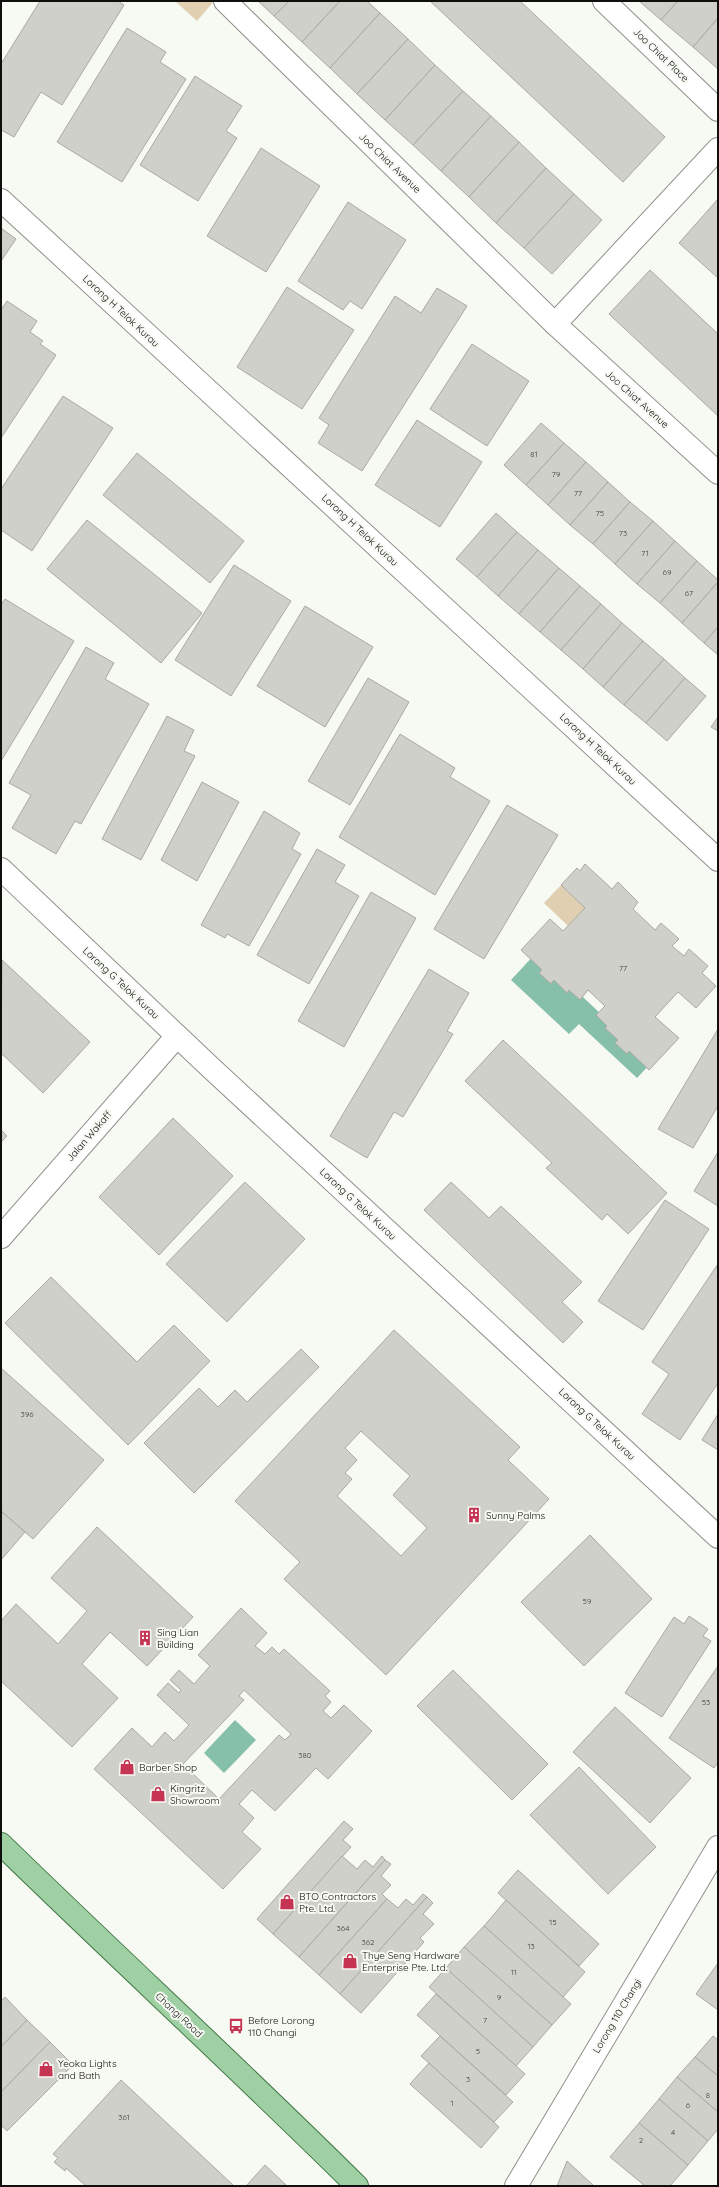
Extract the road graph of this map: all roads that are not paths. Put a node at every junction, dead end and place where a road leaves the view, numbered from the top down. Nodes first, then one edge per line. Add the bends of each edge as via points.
1 (225, 1) edge
2 (604, 1) edge
3 (718, 110) edge
4 (718, 149) edge
5 (1, 200) edge
6 (555, 324) junction
7 (718, 473) edge
8 (718, 860) edge
9 (1, 869) edge
10 (177, 1036) junction
11 (1, 1237) edge
12 (718, 1537) edge
13 (1, 1844) edge
14 (718, 1847) edge
15 (357, 2186) edge
16 (516, 2186) edge

1 - 6 street, Joo Chiat Avenue
2 - 3 street, Joo Chiat Place
4 - 6 street
5 - 8 street, Lorong H Telok Kurau
6 - 7 street, Joo Chiat Avenue
9 - 10 street, Lorong G Telok Kurau
10 - 11 street, Jalan Wakaff
10 - 12 street, Lorong G Telok Kurau
13 - 15 main road, Changi Road
14 - 16 street, Lorong 110 Changi

